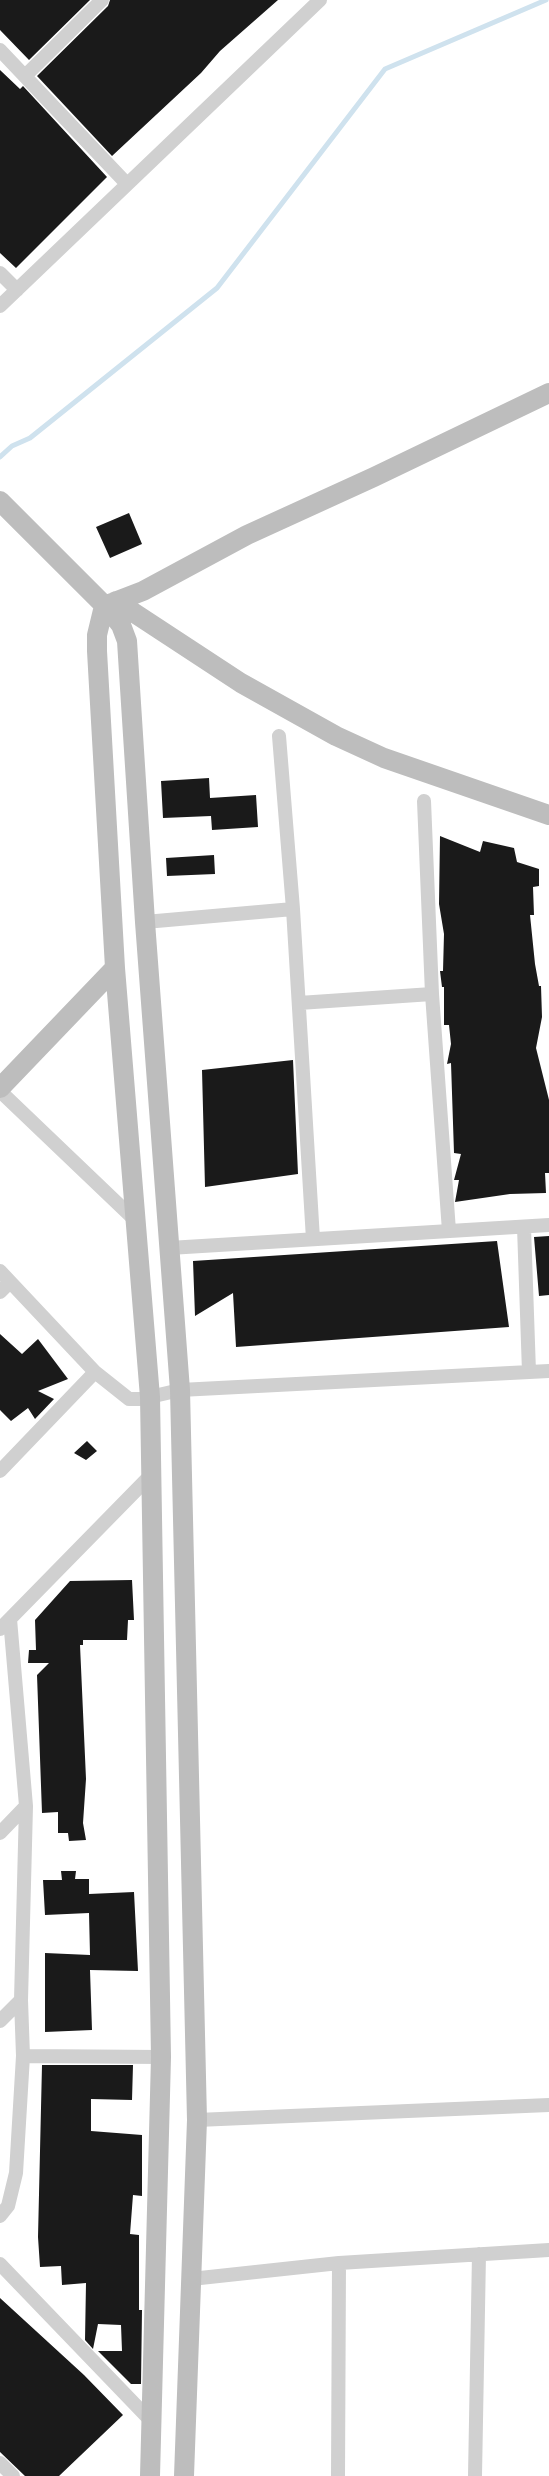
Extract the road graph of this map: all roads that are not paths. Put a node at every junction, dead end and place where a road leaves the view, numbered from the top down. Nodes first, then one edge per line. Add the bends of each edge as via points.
1 (102, 0) edge
2 (320, 0) edge
3 (0, 50) edge
4 (25, 76) junction
5 (127, 184) junction
6 (0, 273) edge
7 (17, 290) junction
8 (0, 306) edge
9 (549, 393) edge
10 (0, 501) edge
11 (110, 604) junction
12 (279, 736) dead end
13 (424, 801) dead end
14 (549, 815) edge
15 (293, 910) junction
16 (145, 922) junction
17 (116, 968) junction
18 (432, 994) junction
19 (299, 1003) junction
20 (0, 1090) edge
21 (136, 1221) junction
22 (549, 1226) edge
23 (524, 1227) junction
24 (449, 1231) junction
25 (313, 1239) junction
26 (169, 1248) junction
27 (3, 1282) edge
28 (549, 1371) edge
29 (96, 1372) junction
30 (529, 1372) junction
31 (180, 1390) junction
32 (150, 1397) junction
33 (0, 1471) edge
34 (151, 1475) junction
35 (5, 1624) edge
36 (26, 1806) junction
37 (0, 1833) edge
38 (21, 2000) junction
39 (0, 2021) edge
40 (23, 2056) junction
41 (161, 2057) junction
42 (549, 2105) edge
43 (197, 2120) junction
44 (0, 2216) edge
45 (549, 2250) edge
46 (479, 2254) junction
47 (339, 2263) junction
48 (0, 2264) edge
49 (190, 2279) junction
50 (151, 2421) junction
51 (0, 2463) edge
52 (13, 2476) edge
53 (150, 2476) edge
54 (184, 2476) edge
55 (338, 2476) edge
56 (475, 2476) edge

1 - 4 street
2 - 5 street
3 - 4 street
4 - 5 street
5 - 7 street
6 - 7 street
7 - 8 street
9 - 11 street via 247,535 143,591
10 - 11 street
11 - 14 street via 336,736 384,758
11 - 16 street via 127,641
11 - 17 street via 97,636 97,651
12 - 15 street
13 - 18 street
15 - 16 street
15 - 19 street
16 - 26 street
17 - 20 street
17 - 21 street
18 - 19 street
18 - 24 street
19 - 25 street
20 - 21 street
21 - 32 street
22 - 23 street
23 - 24 street
23 - 30 street
24 - 25 street
25 - 26 street
26 - 31 street
27 - 29 street
28 - 30 street
29 - 32 street via 124,1397
29 - 33 street
30 - 31 street
31 - 32 street
31 - 43 street
32 - 34 street
34 - 35 street
34 - 41 street
35 - 36 street
36 - 37 street
36 - 38 street
38 - 39 street
38 - 40 street
40 - 41 street
40 - 44 street via 16,2173 8,2206
41 - 50 street
42 - 43 street
43 - 49 street
45 - 46 street
46 - 47 street
46 - 56 street
47 - 49 street
47 - 55 street
48 - 50 street
49 - 54 street
50 - 53 street
51 - 52 street

